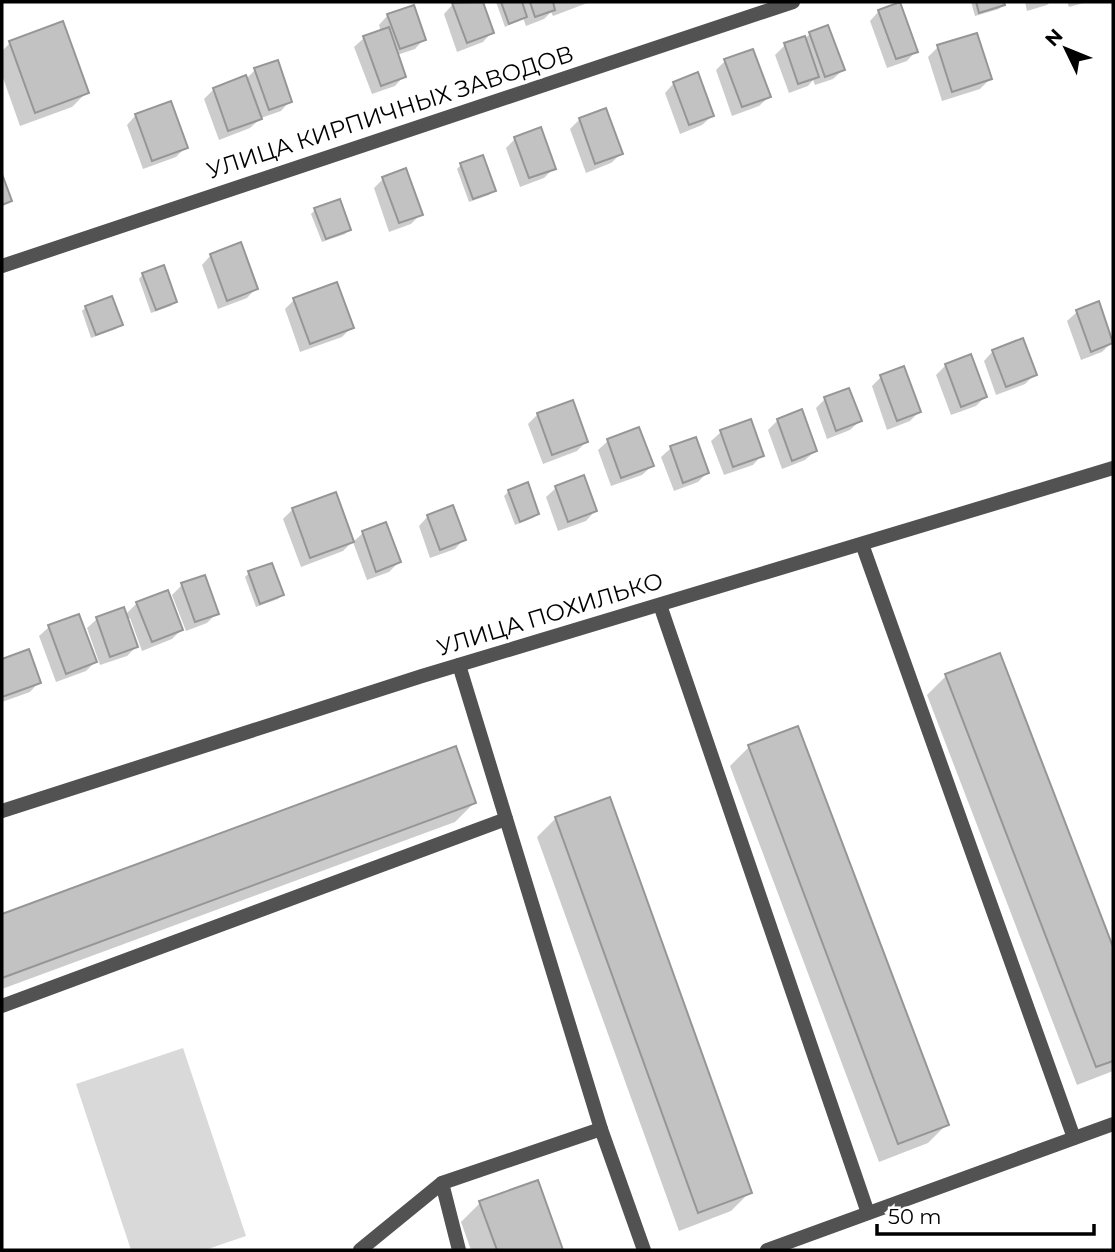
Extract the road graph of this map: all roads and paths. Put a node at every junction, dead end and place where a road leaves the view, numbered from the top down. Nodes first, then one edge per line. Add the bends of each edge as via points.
1 (793, 2) edge
2 (2, 266) edge
3 (1113, 468) edge
4 (862, 544) junction
5 (660, 605) junction
6 (459, 665) junction
7 (2, 811) edge
8 (506, 819) junction
9 (2, 1006) edge
10 (1113, 1124) edge
11 (601, 1129) junction
12 (1074, 1138) junction
13 (442, 1183) junction
14 (868, 1213) junction
15 (360, 1250) edge
16 (459, 1250) edge
17 (644, 1250) edge
18 (767, 1250) edge

1 - 2 street, УЛИЦА КИРПИЧНЫХ ЗАВОДОВ
3 - 4 street, УЛИЦА ПОХИЛЬКО
4 - 5 street, УЛИЦА ПОХИЛЬКО
4 - 12 street
5 - 6 street, УЛИЦА ПОХИЛЬКО
5 - 14 street
6 - 7 street, УЛИЦА ПОХИЛЬКО
6 - 8 street
8 - 9 street
8 - 11 street
10 - 12 street
11 - 13 street
11 - 17 street
12 - 14 street
13 - 15 street
13 - 16 street
14 - 18 street

